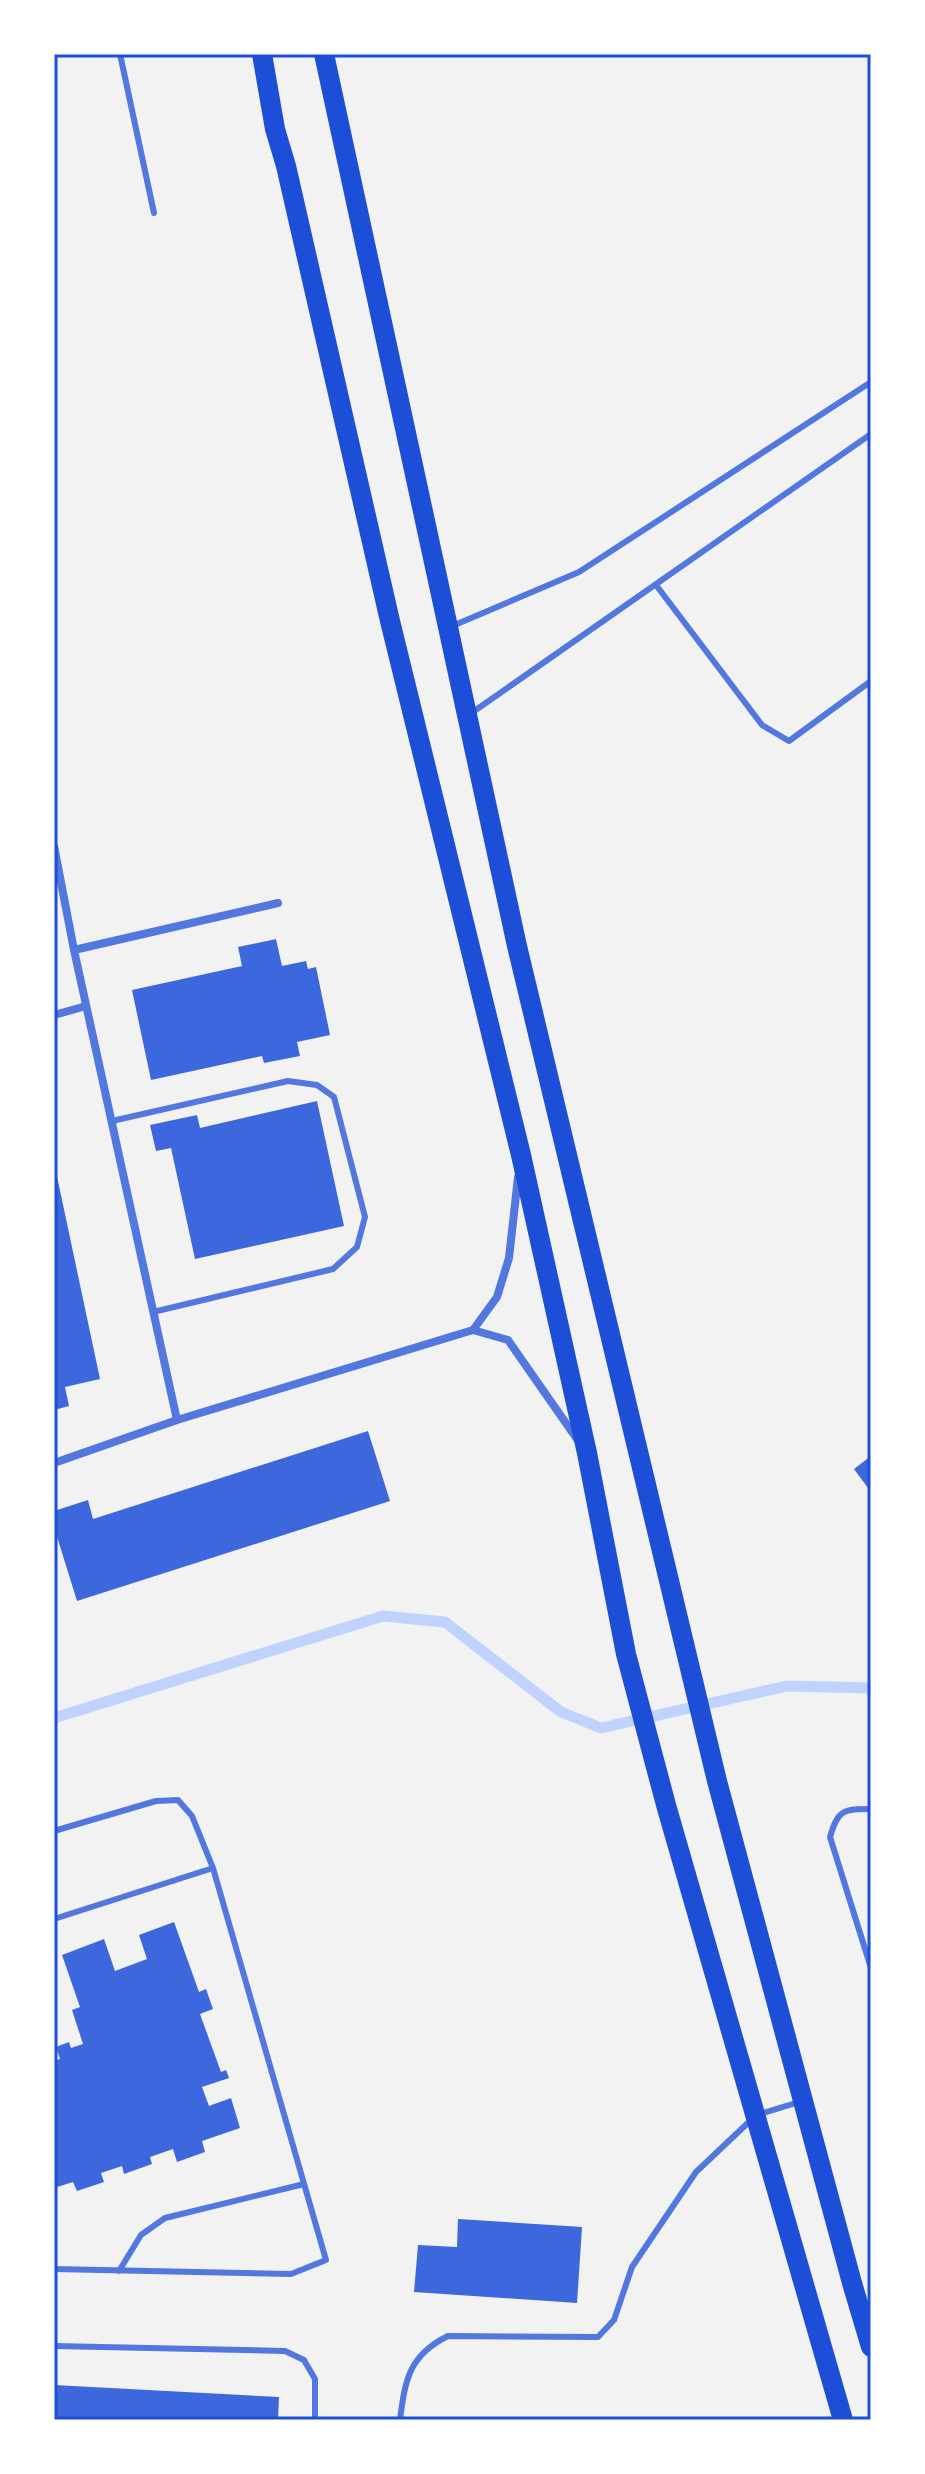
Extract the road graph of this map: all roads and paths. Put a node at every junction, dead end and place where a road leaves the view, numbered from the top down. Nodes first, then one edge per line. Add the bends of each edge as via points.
1 (120, 54) edge
2 (262, 54) edge
3 (324, 54) edge
4 (154, 213) dead end
5 (871, 382) edge
6 (871, 434) edge
7 (656, 585) junction
8 (446, 628) junction
9 (871, 681) edge
10 (467, 716) junction
11 (54, 846) edge
12 (56, 872) edge
13 (278, 903) dead end
14 (74, 950) junction
15 (86, 1006) junction
16 (54, 1015) edge
17 (112, 1121) junction
18 (521, 1155) junction
19 (153, 1312) junction
20 (473, 1330) junction
21 (177, 1420) junction
22 (587, 1453) junction
23 (54, 1463) edge
24 (871, 1809) edge
25 (54, 1831) edge
26 (213, 1868) junction
27 (54, 1919) edge
28 (871, 1968) edge
29 (802, 2100) junction
30 (755, 2116) junction
31 (304, 2184) junction
32 (54, 2269) edge
33 (119, 2271) junction
34 (852, 2283) junction
35 (871, 2313) edge
36 (54, 2346) edge
37 (871, 2347) edge
38 (842, 2419) edge
39 (315, 2420) edge
40 (400, 2420) edge

1 - 4 lane
2 - 18 main road via 386,606
3 - 8 main road
5 - 8 lane via 579,572
6 - 7 lane
7 - 9 lane via 762,725 789,741
7 - 10 lane
8 - 10 main road
10 - 29 main road via 717,1781
11 - 12 street
12 - 14 street
13 - 14 street
14 - 15 street
15 - 16 street
15 - 17 street
17 - 19 street
17 - 19 lane via 288,1081 317,1085 334,1097 365,1217 357,1247 333,1269
18 - 20 street via 509,1258 497,1297
18 - 22 main road
19 - 21 street
20 - 21 street
20 - 22 street via 508,1340
21 - 23 street
22 - 30 main road via 626,1654
24 - 28 lane via 847,1809 835,1818 830,1837
25 - 26 lane via 156,1801 178,1800 192,1816
26 - 27 lane
26 - 31 lane
29 - 30 lane
29 - 34 main road
30 - 38 main road
30 - 40 lane via 696,2172 632,2267 614,2320 598,2337 448,2336 429,2345 412,2364
31 - 33 lane via 165,2218 141,2235
31 - 33 lane via 326,2260 291,2274
32 - 33 lane
34 - 35 main road
34 - 37 main road
36 - 39 lane via 285,2351 304,2360 315,2379

